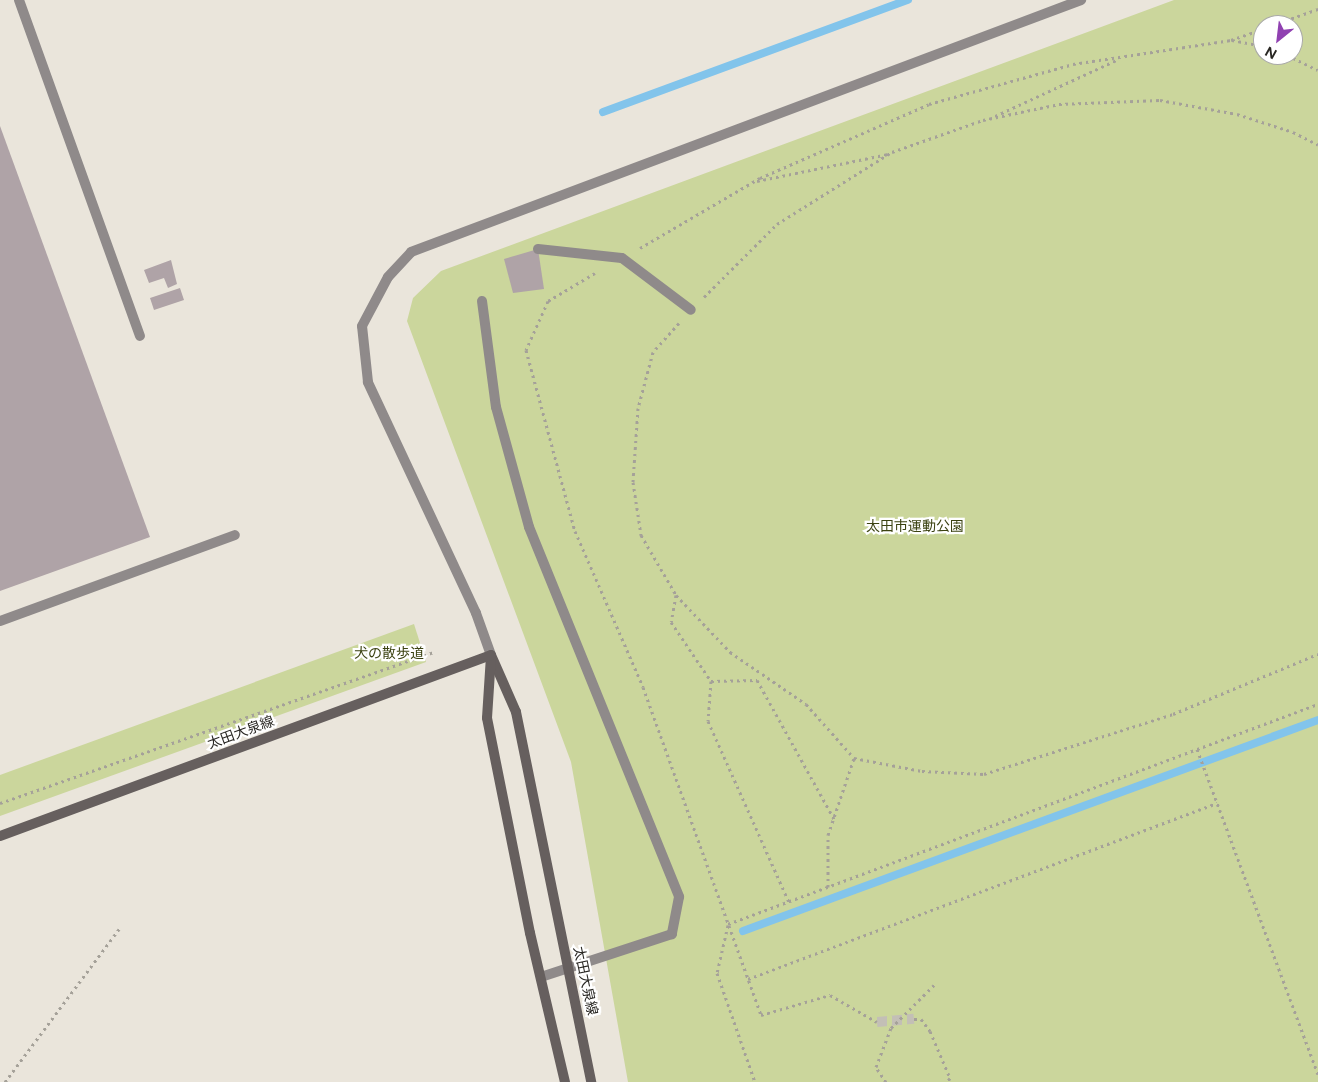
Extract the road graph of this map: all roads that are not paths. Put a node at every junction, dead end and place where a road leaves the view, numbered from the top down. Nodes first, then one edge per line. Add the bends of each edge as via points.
1 (19, 0) edge
2 (1081, 0) edge
3 (538, 249) dead end
4 (482, 301) dead end
5 (691, 310) road end
6 (140, 336) dead end
7 (235, 535) dead end
8 (0, 621) edge
9 (491, 655) junction
10 (0, 836) edge
11 (569, 968) junction
12 (541, 977) junction
13 (565, 1082) edge
14 (592, 1082) edge

1 - 6 street
2 - 9 street via 411,252 388,276 362,326 368,382 476,612
3 - 5 street via 622,258
4 - 11 street via 496,408 529,527 679,896 672,934
7 - 8 street
9 - 10 main road, 太田大泉線
9 - 11 main road, 太田大泉線 via 516,712
9 - 12 main road via 487,718
11 - 12 street
11 - 14 main road, 太田大泉線
12 - 13 main road

